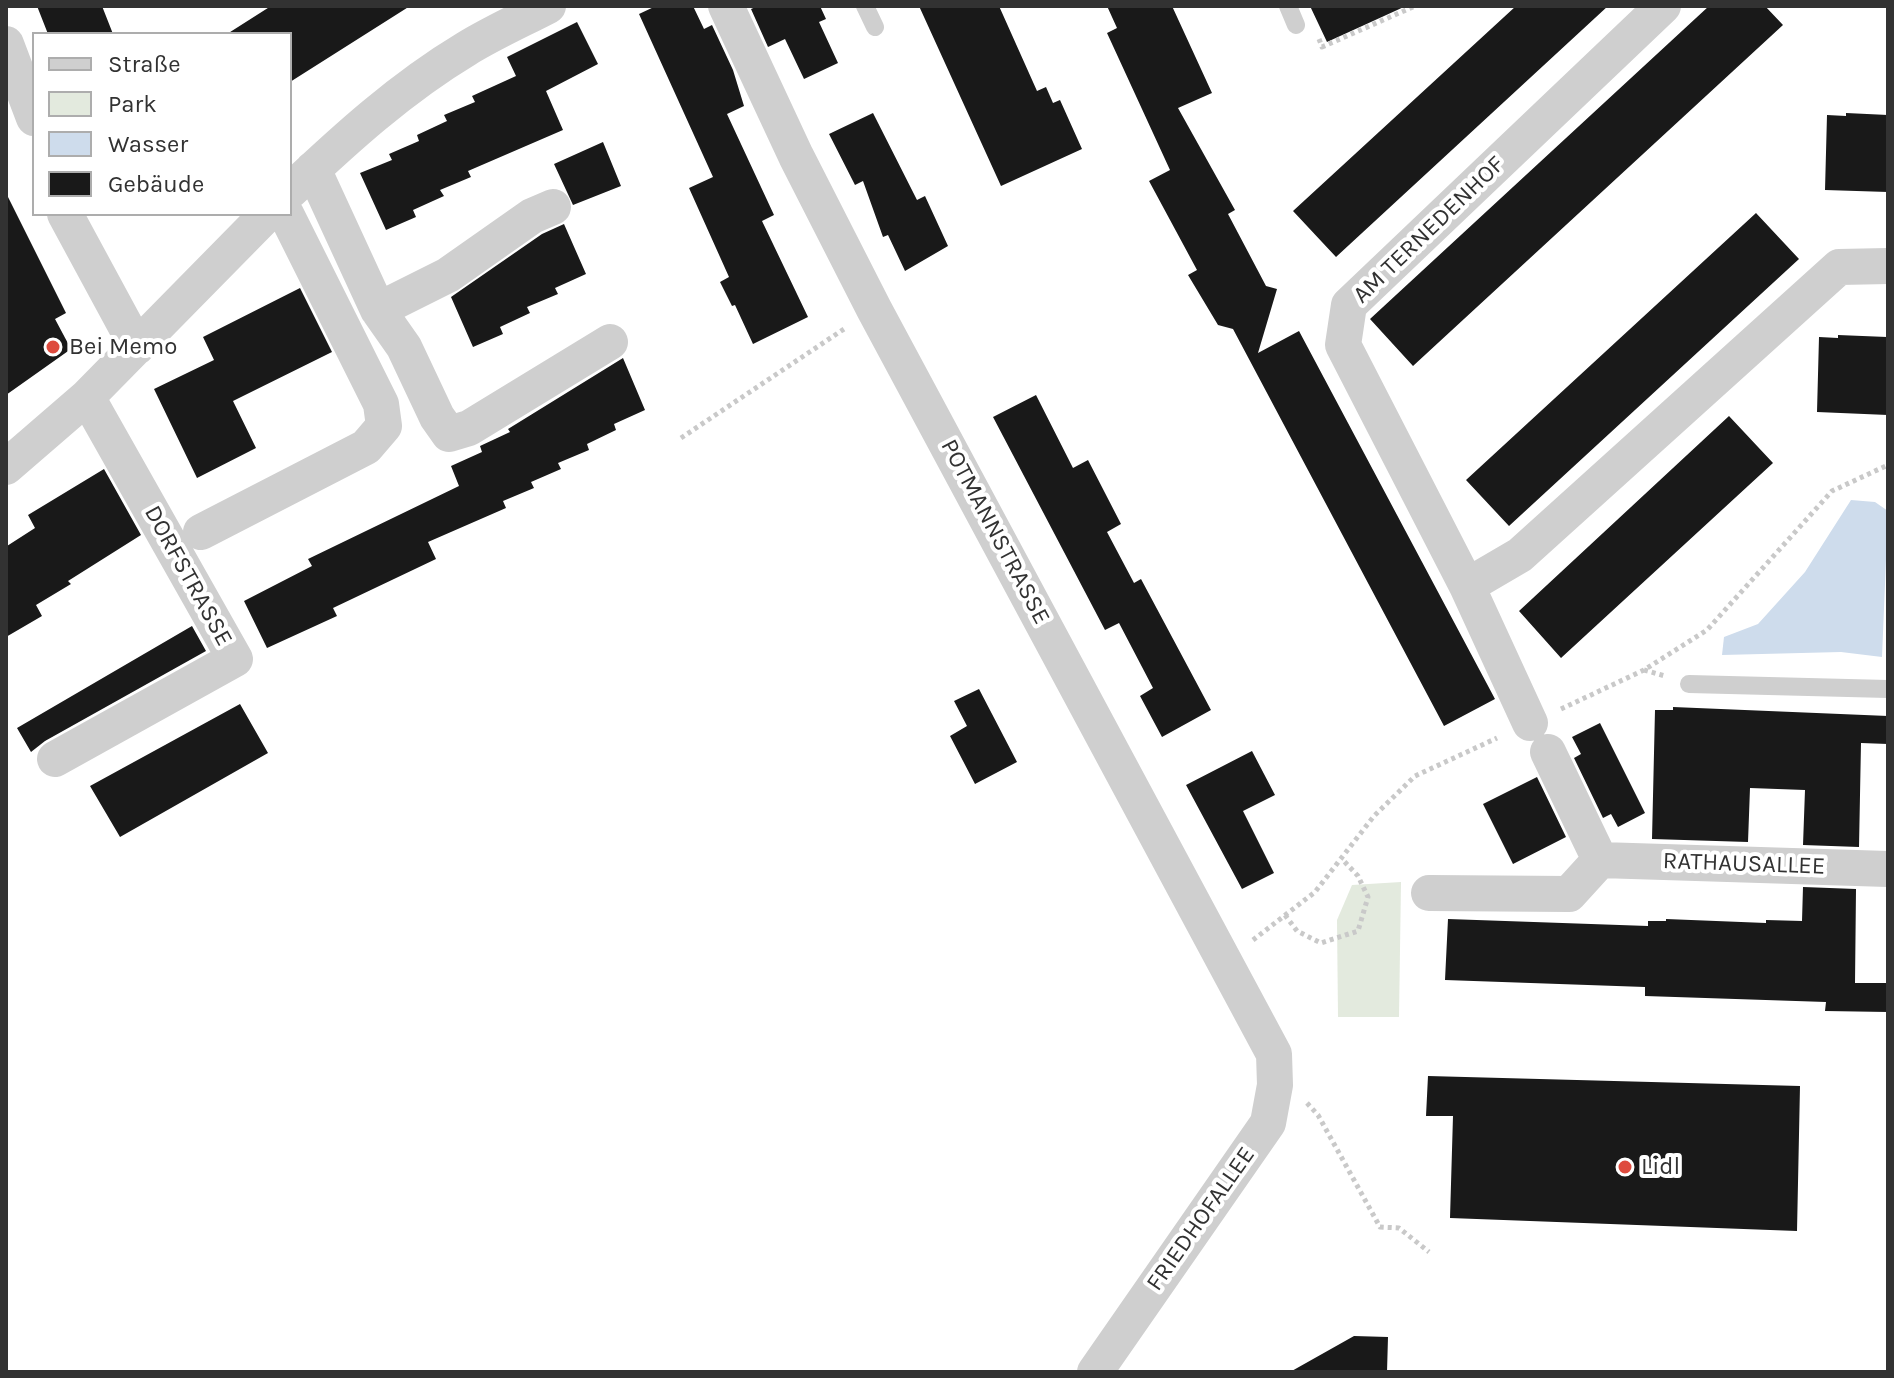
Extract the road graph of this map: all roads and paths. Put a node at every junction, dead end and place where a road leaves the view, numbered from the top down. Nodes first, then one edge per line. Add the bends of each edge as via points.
1 (548, 6) edge
2 (726, 6) edge
3 (865, 6) edge
4 (1288, 6) edge
5 (1415, 6) edge
6 (1663, 6) edge
7 (1296, 25) joint
8 (875, 27) dead end
9 (6, 44) edge
10 (32, 113) edge
11 (301, 180) edge
12 (553, 207) dead end
13 (66, 216) edge
14 (265, 216) edge
15 (287, 216) edge
16 (1888, 266) edge
17 (874, 309) junction
18 (378, 310) junction
19 (610, 342) dead end
20 (137, 347) junction
21 (87, 397) junction
22 (681, 438) dead end
23 (6, 467) edge
24 (201, 532) dead end
25 (1467, 586) junction
26 (1689, 684) dead end
27 (1888, 689) edge
28 (55, 759) dead end
29 (1342, 859) dead end
30 (1600, 860) junction
31 (1888, 869) edge
32 (1429, 893) dead end
33 (1285, 915) dead end
34 (1274, 1070) junction
35 (1429, 1252) dead end
36 (1095, 1372) edge

1 - 11 street via 418,81
2 - 17 street, POTMANNSTRASSE
3 - 8 lane
4 - 7 lane
5 - 7 path via 1322,47 1310,19
6 - 25 street, AM TERNEDENHOF via 1349,305 1343,345
9 - 10 street
11 - 18 street
12 - 18 street via 448,275
13 - 20 street
14 - 20 street
15 - 24 street, DORFSTRASSE via 381,404 384,426 366,447
16 - 25 street via 1839,267 1520,555
17 - 22 path
17 - 34 street, POTMANNSTRASSE
18 - 19 street via 404,347 449,434 469,428
20 - 21 street
21 - 23 street
21 - 28 street, DORFSTRASSE via 235,659
25 - 30 street, AM TERNEDENHOF
26 - 27 lane
29 - 33 path via 1368,897 1358,931 1321,943 1297,931
30 - 31 street, RATHAUSALLEE
30 - 32 street via 1569,894
34 - 35 path via 1318,1115 1380,1227 1399,1228
34 - 36 street, FRIEDHOFALLEE via 1268,1123

